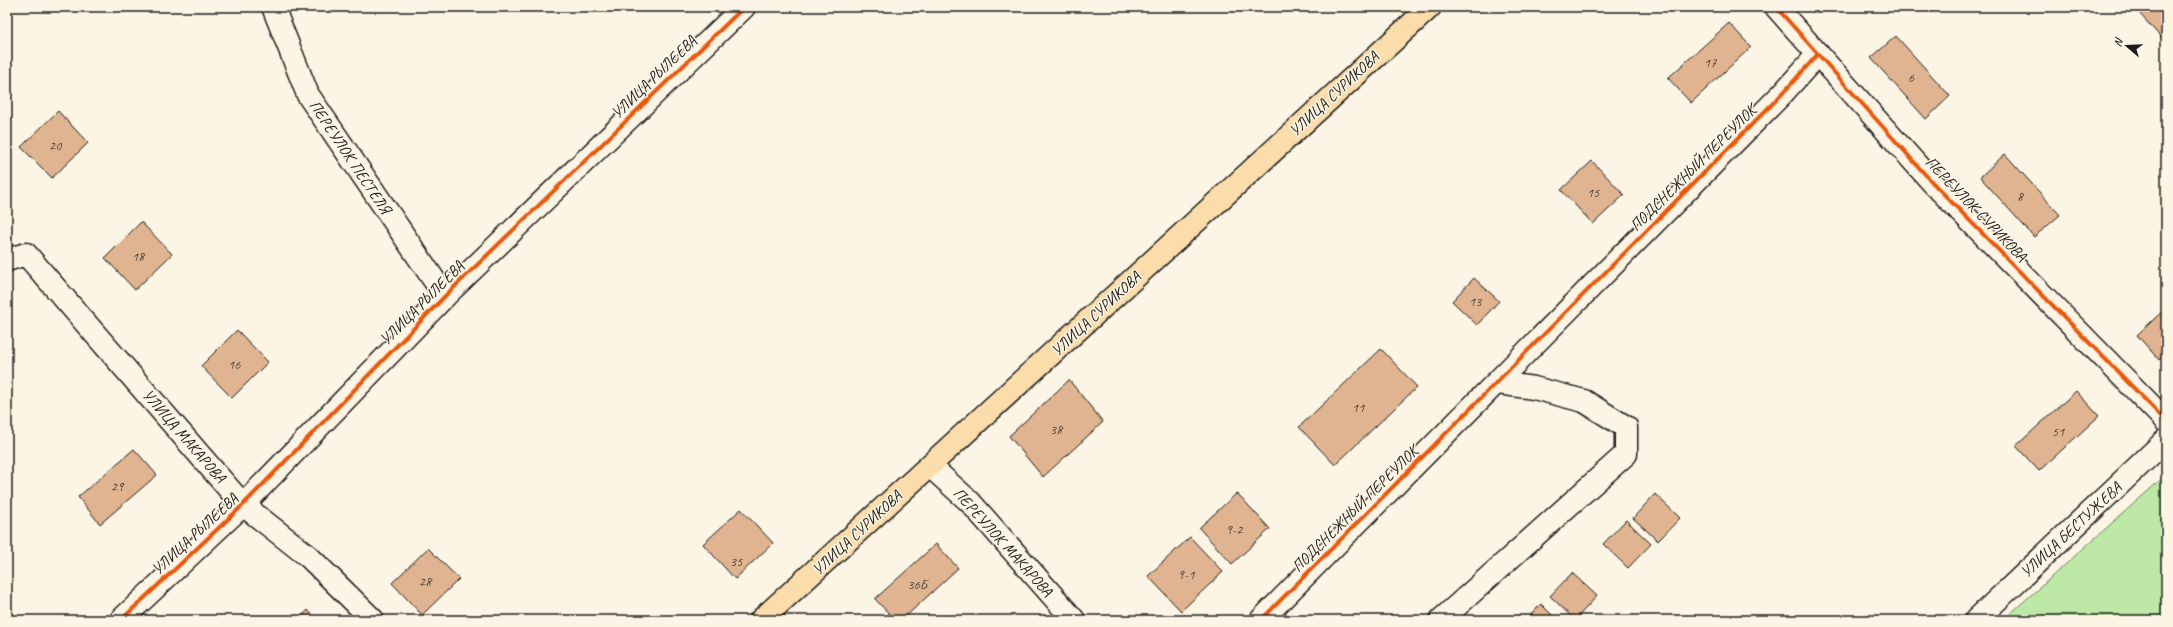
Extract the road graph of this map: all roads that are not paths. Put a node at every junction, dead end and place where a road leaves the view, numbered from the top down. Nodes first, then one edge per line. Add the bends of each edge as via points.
1 (273, 7) edge
2 (744, 7) edge
3 (1430, 7) edge
4 (1776, 7) edge
5 (1818, 54) junction
6 (17, 257) edge
7 (445, 296) junction
8 (1498, 383) junction
9 (2166, 421) edge
10 (2166, 440) edge
11 (930, 466) junction
12 (243, 505) junction
13 (121, 620) edge
14 (373, 620) edge
15 (762, 620) edge
16 (1074, 620) edge
17 (1261, 620) edge
18 (1441, 620) edge
19 (1976, 620) edge

1 - 7 street, ПЕРЕУЛОК ПЕСТЕЛЯ via 308,95
2 - 7 street, УЛИЦА РЫЛЕЕВА
3 - 11 main road, УЛИЦА СУРИКОВА
4 - 5 street, ПЕРЕУЛОК СУРИКОВА
5 - 8 street, ПОДСНЕЖНЫЙ ПЕРЕУЛОК via 1783,93
5 - 9 street, ПЕРЕУЛОК СУРИКОВА via 1932,182
6 - 12 street, УЛИЦА МАКАРОВА
7 - 12 street, УЛИЦА РЫЛЕЕВА
8 - 17 street, ПОДСНЕЖНЫЙ ПЕРЕУЛОК
8 - 18 street via 1534,388 1584,400 1626,427 1626,454
10 - 19 street, УЛИЦА БЕСТУЖЕВА
11 - 15 main road, УЛИЦА СУРИКОВА
11 - 16 street, ПЕРЕУЛОК МАКАРОВА via 970,502
12 - 13 street, УЛИЦА РЫЛЕЕВА
12 - 14 street, УЛИЦА МАКАРОВА via 308,556

